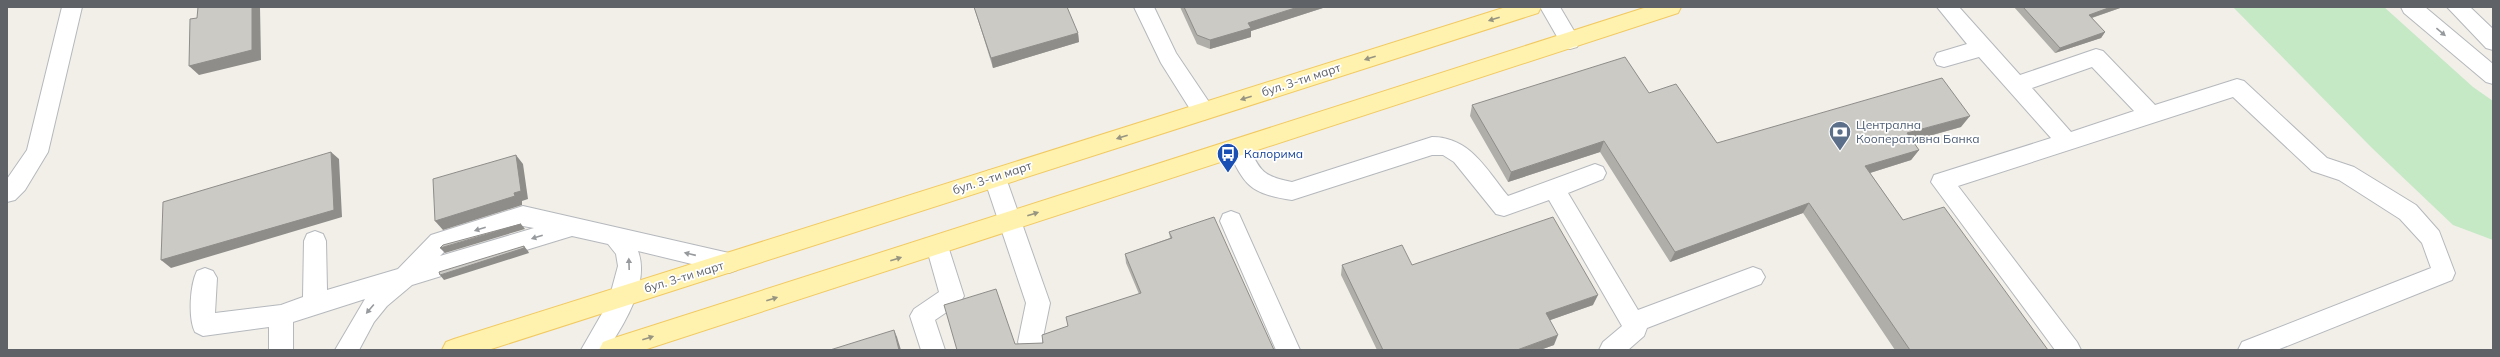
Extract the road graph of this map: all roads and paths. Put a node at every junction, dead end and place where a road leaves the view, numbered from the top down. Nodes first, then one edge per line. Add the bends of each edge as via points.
1 (72, 7) edge
2 (1144, 7) edge
3 (1531, 7) edge
4 (1550, 7) edge
5 (1671, 7) edge
6 (1947, 7) edge
7 (2411, 7) edge
8 (2457, 7) edge
9 (1570, 41) junction
10 (2493, 42) edge
11 (1983, 48) junction
12 (1944, 59) dead end
13 (2493, 76) edge
14 (2016, 85) junction
15 (1203, 111) junction
16 (2151, 115) junction
17 (2067, 142) junction
18 (1238, 148) junction
19 (1595, 173) dead end
20 (995, 178) junction
21 (1554, 189) junction
22 (7, 193) edge
23 (1231, 221) dead end
24 (1010, 222) junction
25 (616, 237) junction
26 (315, 241) dead end
27 (937, 246) junction
28 (728, 263) junction
29 (405, 277) junction
30 (1753, 277) dead end
31 (205, 278) dead end
32 (622, 296) junction
33 (315, 304) junction
34 (281, 314) junction
35 (1632, 323) junction
36 (281, 350) edge
37 (347, 350) edge
38 (454, 350) edge
39 (593, 350) edge
40 (611, 350) edge
41 (933, 350) edge
42 (1033, 350) edge
43 (1288, 350) edge
44 (1611, 350) edge
45 (2069, 350) edge
46 (2250, 350) edge

1 - 22 street via 37,152 17,183
2 - 15 street via 1168,57
3 -> 15 main road, бул. 3-ти март
4 - 9 street
5 - 9 main road
6 - 11 street
7 -> 13 street
8 - 10 street
9 - 18 main road
11 - 12 street
11 - 14 street
14 - 16 street via 2096,57
14 - 17 street
15 -> 20 main road, бул. 3-ти март
16 - 17 street
16 - 46 street via 2237,88 2320,165 2346,173 2408,212 2431,238 2444,273
17 - 45 street via 1942,182
18 - 21 street via 1252,178 1271,188 1292,191 1432,146 1447,146 1462,156 1504,207
24 -> 18 main road
19 - 21 street
20 - 24 street
20 - 28 main road, бул. 3-ти март
21 - 35 street
23 - 43 street
24 - 27 main road
24 - 42 street via 1038,303 1030,342
28 -> 25 street
25 -> 29 street via 572,226
32 -> 25 street via 627,282 629,260 628,254
26 - 33 street
40 -> 27 main road
27 - 41 street via 952,296 922,316
28 - 32 main road, бул. 3-ти март
29 - 33 street
29 -> 37 street via 379,299 366,315
30 - 35 street
31 - 34 street via 203,325
32 - 38 main road, бул. 3-ти март
32 - 39 street via 612,319
33 - 34 street
34 - 36 street
35 - 44 street via 1636,329

